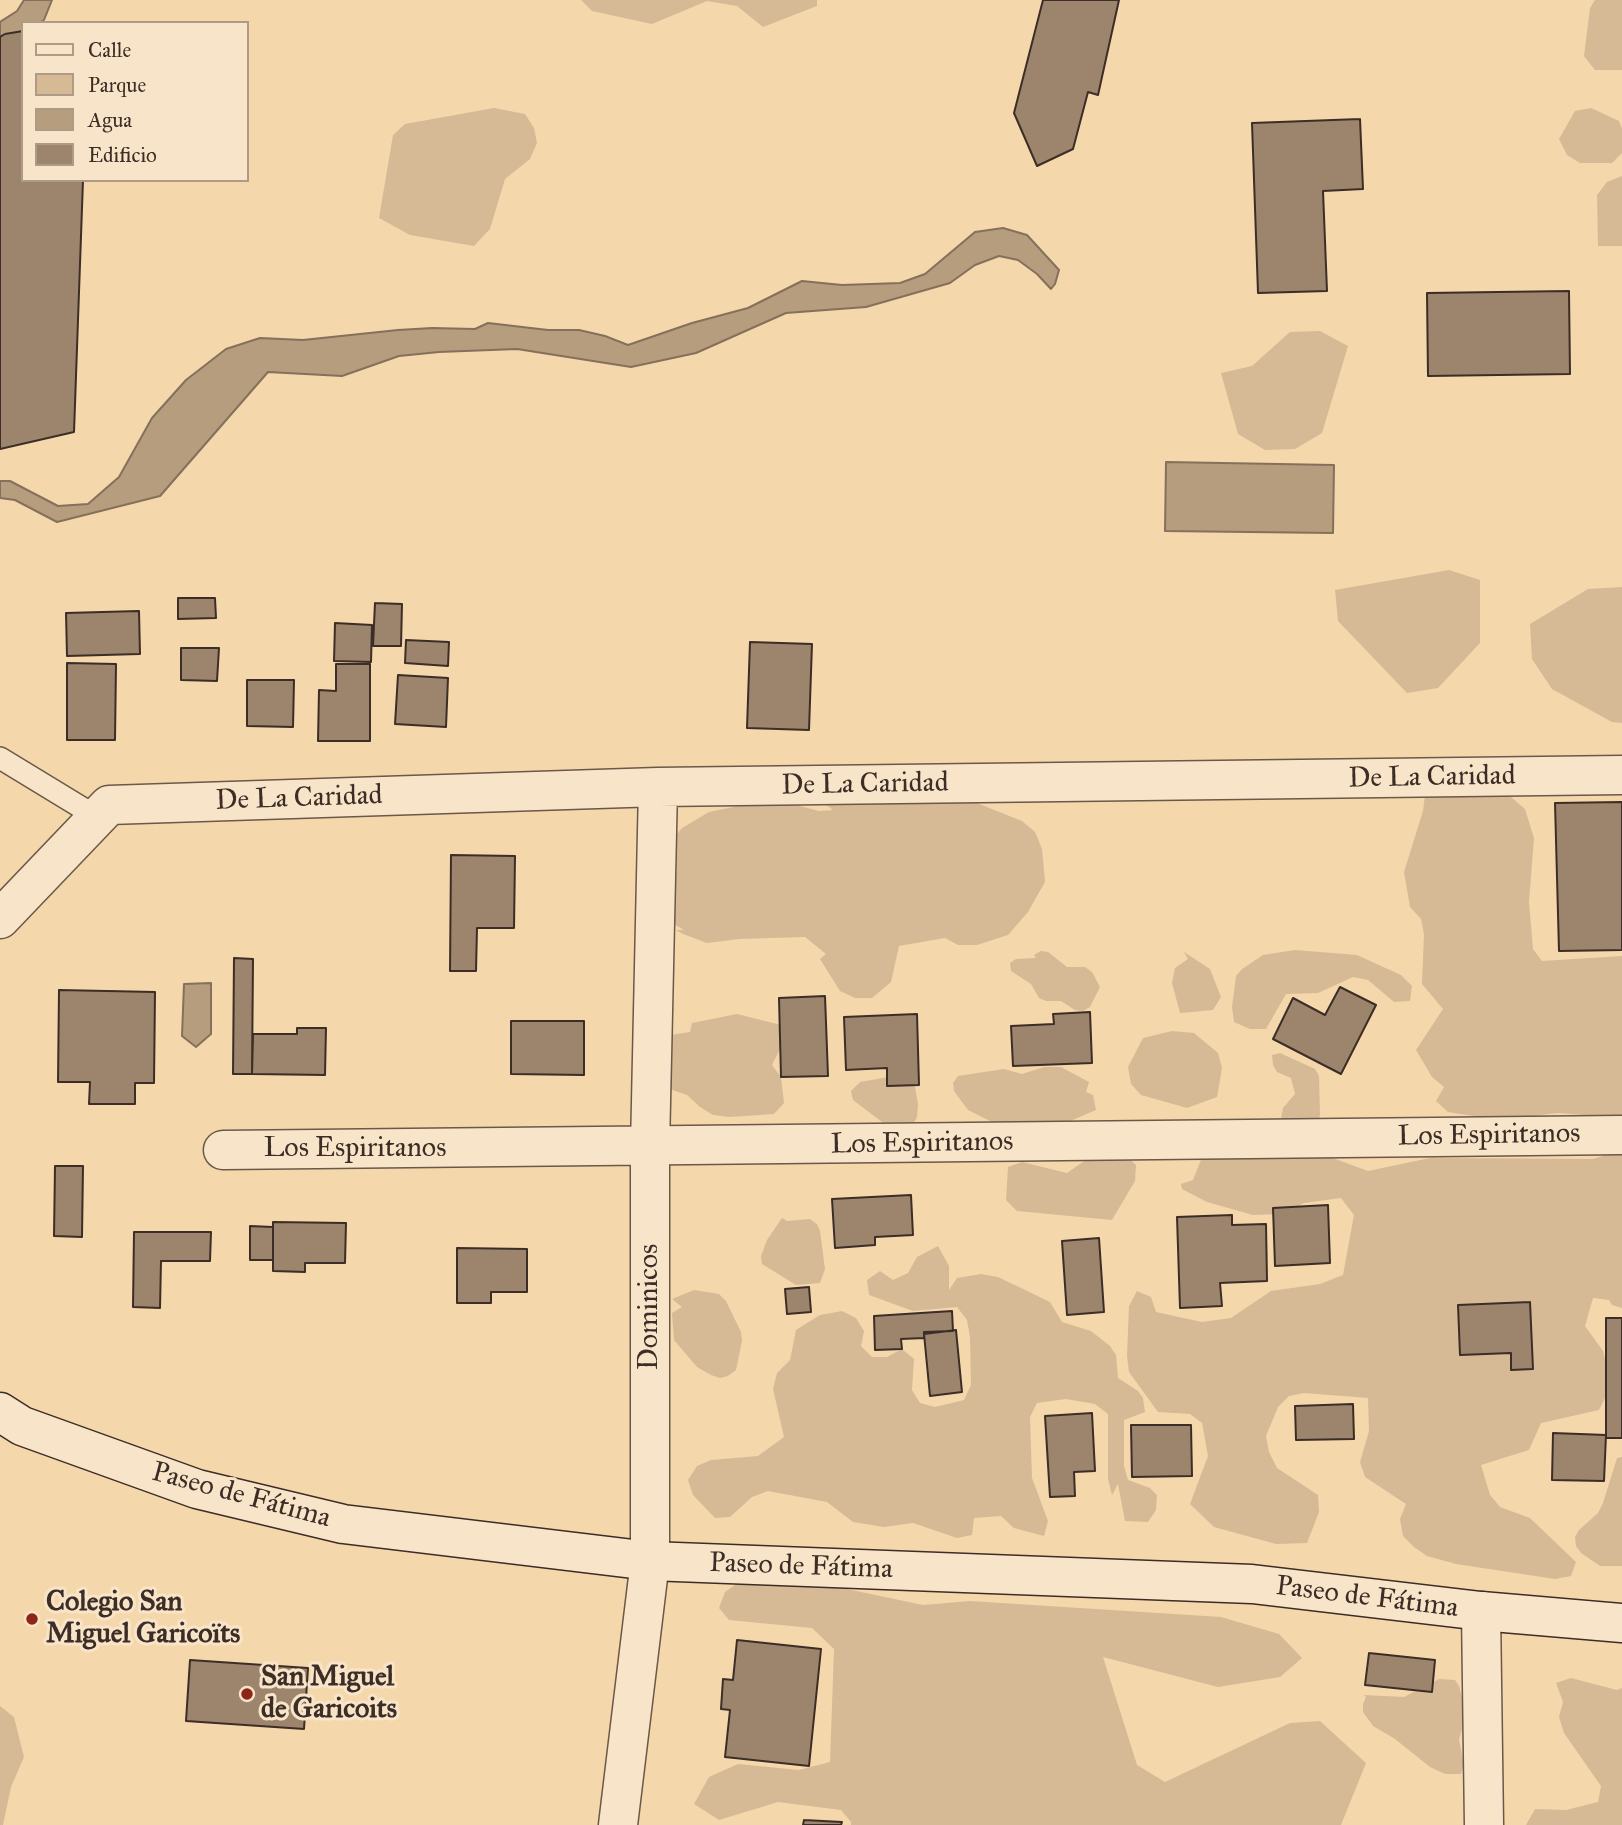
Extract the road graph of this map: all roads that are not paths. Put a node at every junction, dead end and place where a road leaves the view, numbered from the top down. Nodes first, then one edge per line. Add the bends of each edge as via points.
1 (0, 758) edge
2 (1622, 775) edge
3 (658, 787) junction
4 (103, 811) junction
5 (0, 919) edge
6 (1622, 1135) edge
7 (650, 1147) junction
8 (223, 1150) dead end
9 (0, 1412) edge
10 (650, 1561) junction
11 (1481, 1611) junction
12 (1622, 1623) edge
13 (618, 1825) edge
14 (1484, 1825) edge

1 - 4 lane
2 - 3 street, De La Caridad
3 - 4 street, De La Caridad
3 - 7 street, Dominicos
4 - 5 street
6 - 7 street, Los Espiritanos
7 - 8 street, Los Espiritanos
7 - 10 street, Dominicos
9 - 10 street, Paseo de Fátima via 22,1426 197,1489 343,1524
10 - 11 street, Paseo de Fátima via 1252,1584
10 - 13 street, Dominicos
11 - 12 street, Paseo de Fátima
11 - 14 street

